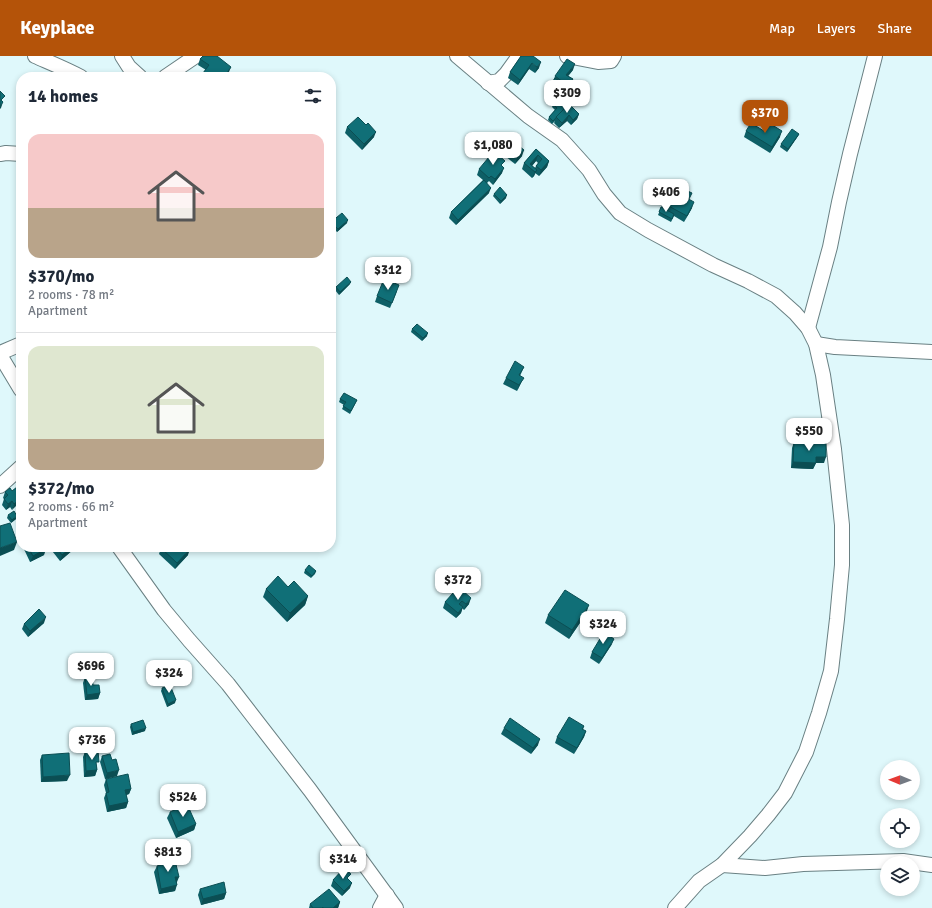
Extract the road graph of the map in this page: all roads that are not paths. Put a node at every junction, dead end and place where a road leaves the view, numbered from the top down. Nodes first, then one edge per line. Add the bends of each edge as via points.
1 (35, 56) edge
2 (122, 56) edge
3 (196, 56) edge
4 (457, 56) edge
5 (519, 56) edge
6 (567, 56) edge
7 (614, 56) edge
8 (875, 56) edge
9 (72, 72) edge
10 (133, 72) edge
11 (172, 72) edge
12 (488, 83) junction
13 (0, 154) edge
14 (16, 154) edge
15 (808, 328) junction
16 (816, 344) junction
17 (16, 346) edge
18 (932, 352) edge
19 (0, 354) edge
20 (16, 381) edge
21 (16, 472) edge
22 (0, 486) edge
23 (123, 552) edge
24 (722, 865) junction
25 (932, 865) edge
26 (387, 896) junction
27 (380, 908) edge
28 (396, 908) edge
29 (675, 908) edge

1 - 9 street
2 - 10 street
3 - 11 street
4 - 12 street
5 - 12 street via 499,81
6 - 7 street via 598,62 611,61
8 - 15 street
12 - 15 street via 562,140 589,170 620,213 713,266 776,296
13 - 14 street
15 - 16 street
16 - 18 street
16 - 24 street via 834,448 842,525 842,565 831,671 806,752 785,792 750,836
17 - 19 street
19 - 20 street
21 - 22 street
23 - 26 street via 164,610 228,684 310,790
24 - 25 street via 765,868 903,861
24 - 29 street via 699,881
26 - 27 street
26 - 28 street

